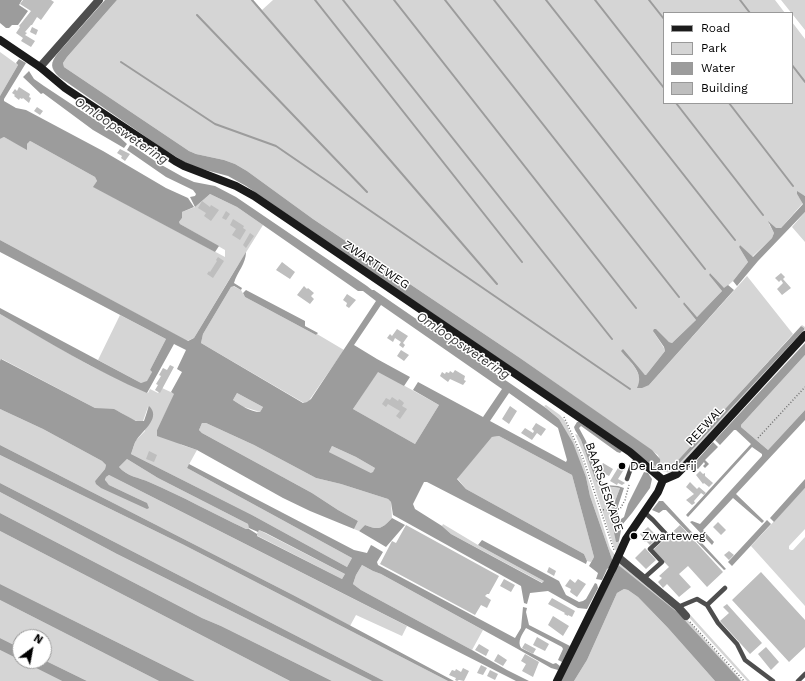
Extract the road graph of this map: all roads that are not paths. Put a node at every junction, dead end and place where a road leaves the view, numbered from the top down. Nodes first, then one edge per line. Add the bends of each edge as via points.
1 (99, 0) edge
2 (0, 40) edge
3 (40, 67) junction
4 (805, 335) edge
5 (637, 458) junction
6 (627, 479) road end
7 (663, 480) junction
8 (644, 512) junction
9 (617, 559) junction
10 (644, 578) junction
11 (725, 588) dead end
12 (707, 605) junction
13 (678, 607) junction
14 (686, 616) road end
15 (805, 674) edge
16 (557, 681) edge
17 (773, 681) edge
18 (798, 681) edge

1 - 3 street
2 - 3 street, ZWARTEWEG
3 - 5 street, ZWARTEWEG via 65,88 175,161 236,186 546,400
4 - 7 street, REEWAL via 685,466 677,474
5 - 6 lane
5 - 7 street, ZWARTEWEG
7 - 8 street
8 - 9 street
8 - 10 lane via 666,534 650,549 662,562
9 - 10 street
9 - 16 street
10 - 13 street
11 - 12 lane
12 - 13 lane via 697,599
12 - 17 lane via 718,623 737,644 745,660
13 - 14 street
15 - 18 lane

